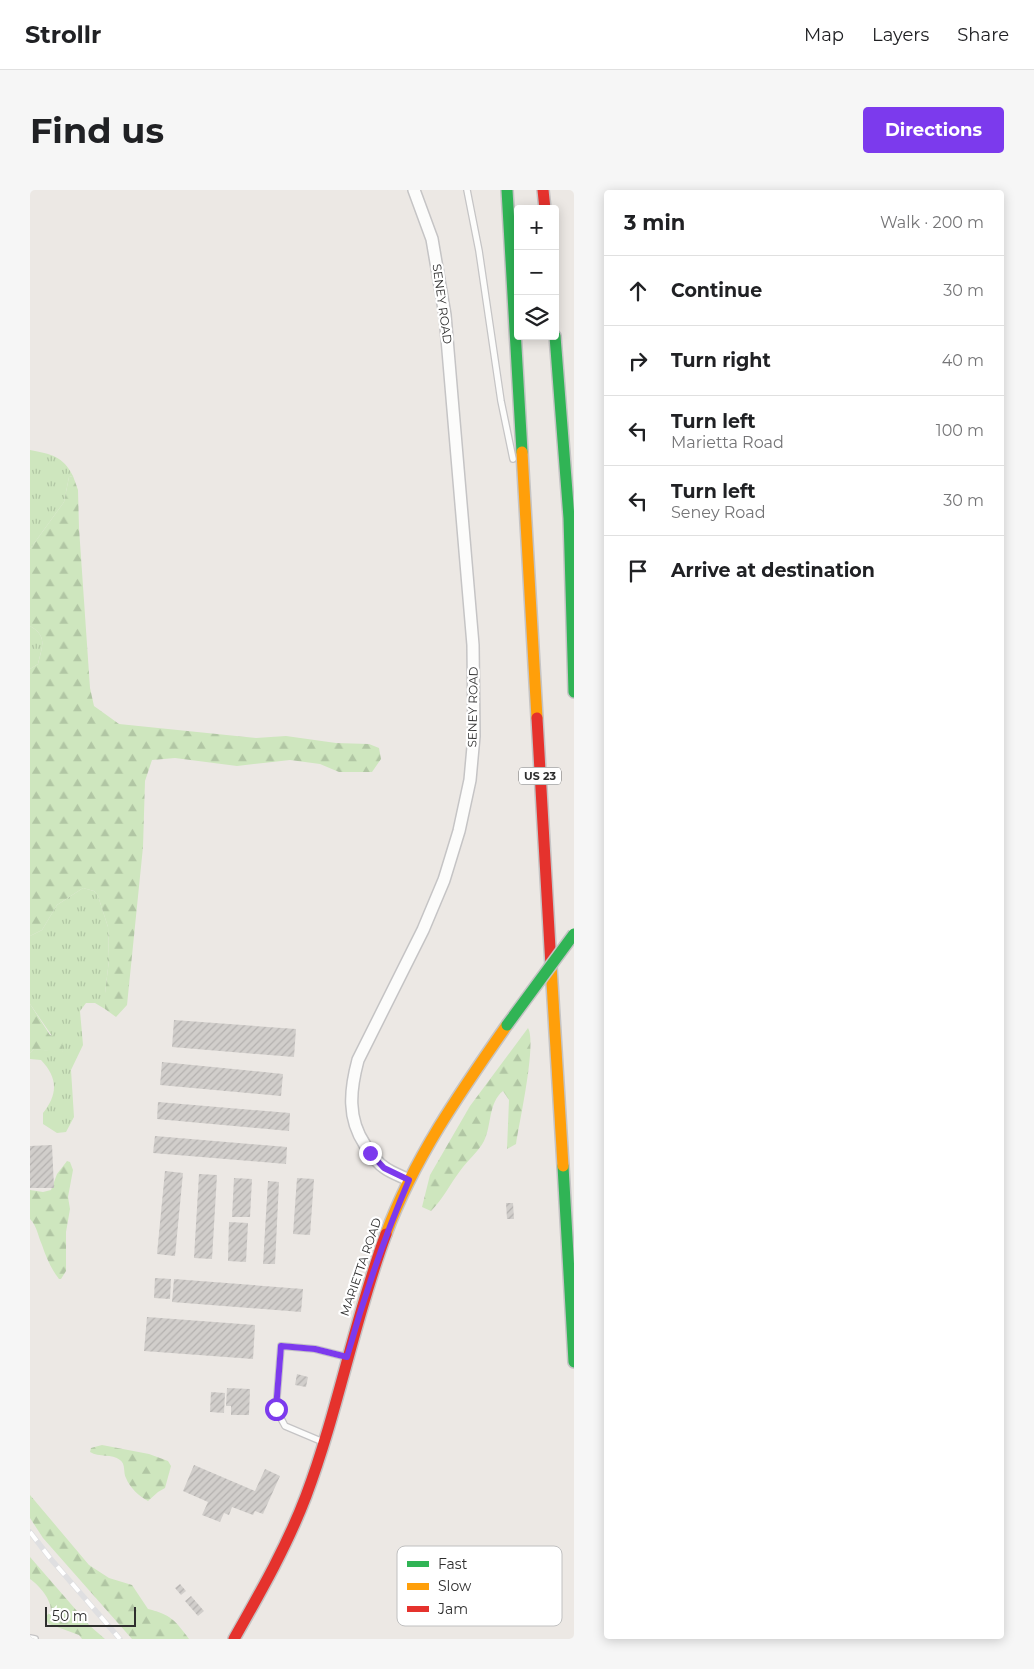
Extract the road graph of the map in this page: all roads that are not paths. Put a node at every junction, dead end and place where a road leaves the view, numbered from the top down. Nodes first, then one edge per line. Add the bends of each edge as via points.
1 (414, 190) edge
2 (467, 190) edge
3 (507, 190) edge
4 (544, 190) edge
5 (545, 205) edge
6 (555, 340) edge
7 (515, 465) dead end
8 (517, 474) dead end
9 (524, 510) junction
10 (574, 692) edge
11 (574, 934) edge
12 (409, 1180) junction
13 (347, 1357) junction
14 (574, 1362) edge
15 (323, 1442) junction
16 (30, 1638) edge
17 (35, 1639) edge
18 (234, 1639) edge

1 - 12 street, SENEY ROAD via 432,239 445,315 473,645 474,736 470,780 444,880 423,930 358,1060 352,1081 350,1100 358,1135 384,1168
2 - 7 lane via 501,401
3 - 9 main road, US 23
4 - 5 main road
6 - 10 main road via 569,518
8 - 9 lane
9 - 14 main road, US 23
11 - 12 main road, MARIETTA ROAD, bridge via 466,1083
12 - 13 main road, MARIETTA ROAD via 379,1254
13 - 15 main road, MARIETTA ROAD
13 - 15 lane via 315,1349 281,1346 276,1409 285,1426
15 - 18 main road, MARIETTA ROAD via 301,1508 262,1591
16 - 17 lane

